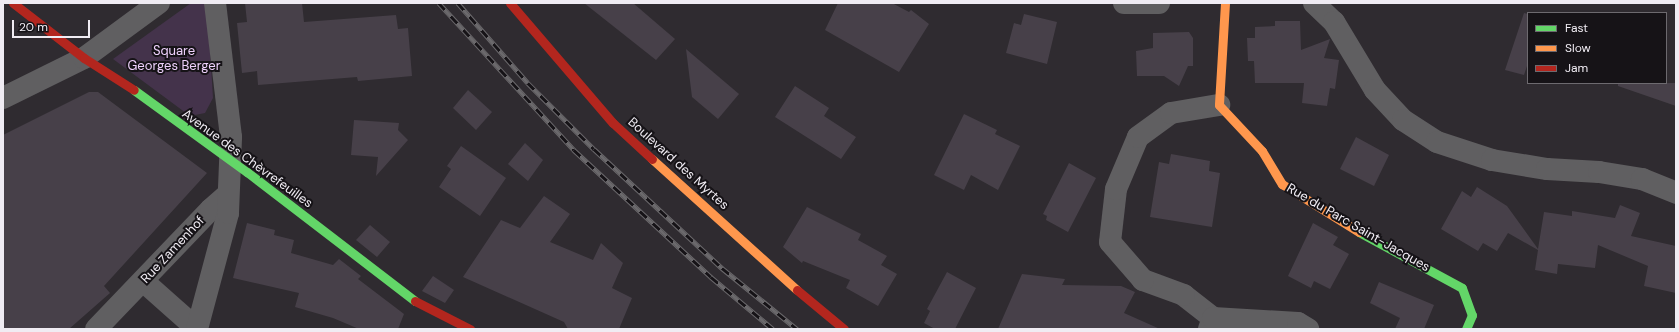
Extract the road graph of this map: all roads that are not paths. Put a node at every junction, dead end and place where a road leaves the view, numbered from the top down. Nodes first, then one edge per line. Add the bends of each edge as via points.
1 (13, 3) edge
2 (158, 3) edge
3 (216, 3) edge
4 (510, 3) edge
5 (1124, 3) edge
6 (1159, 3) edge
7 (1225, 3) edge
8 (1314, 3) edge
9 (84, 58) junction
10 (3, 98) edge
11 (1219, 105) junction
12 (230, 162) junction
13 (1676, 194) edge
14 (226, 196) junction
15 (143, 281) junction
16 (1211, 324) edge
17 (96, 329) edge
18 (197, 329) edge
19 (470, 329) edge
20 (844, 329) edge
21 (1308, 329) edge
22 (1466, 329) edge

1 - 9 street, Avenue des Chèvrefeuilles
2 - 9 street
3 - 12 street via 231,136
4 - 20 street, Boulevard des Myrtes via 614,123 805,298
5 - 6 street
7 - 11 street
8 - 13 street via 1334,22 1375,90 1403,120 1437,142 1492,160 1642,179
9 - 10 street
9 - 12 street, Avenue des Chèvrefeuilles via 104,69
11 - 16 street via 1171,113 1138,137 1116,189 1110,242 1143,280 1184,295
11 - 22 street, Rue du Parc Saint-Jacques via 1262,151 1282,184 1349,226 1462,288 1472,315
12 - 14 street
12 - 19 street, Avenue des Chèvrefeuilles via 412,300
14 - 15 street, Rue Zamenhof
14 - 18 street via 228,214
15 - 17 street, Rue Zamenhof
15 - 18 street
16 - 21 street via 1298,323

